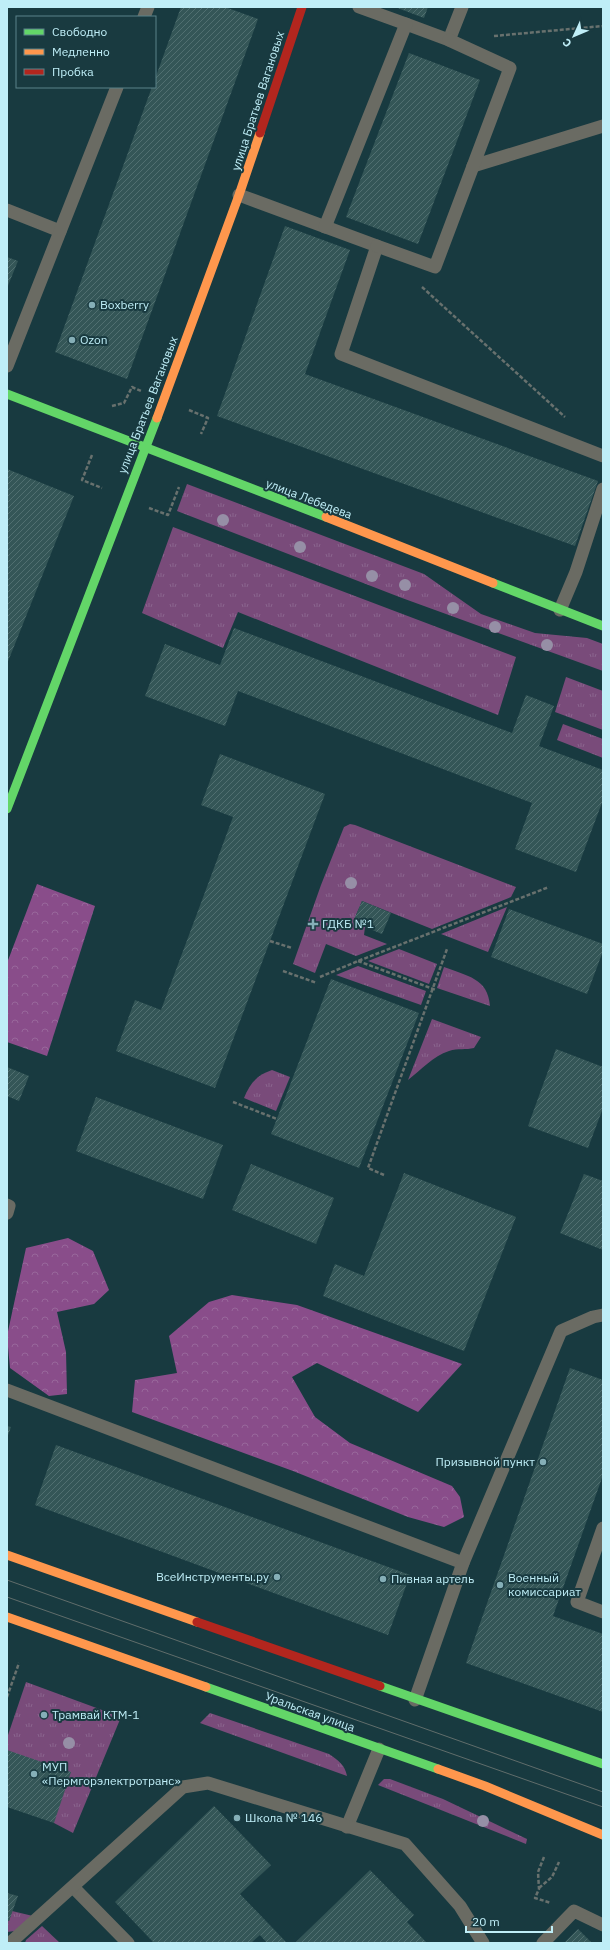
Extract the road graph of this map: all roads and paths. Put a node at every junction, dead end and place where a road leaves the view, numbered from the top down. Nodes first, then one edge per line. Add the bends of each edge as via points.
1 (302, 7) edge
2 (359, 7) edge
3 (462, 7) edge
4 (406, 24) junction
5 (603, 26) edge
6 (487, 37) dead end
7 (449, 40) junction
8 (117, 88) edge
9 (603, 126) edge
10 (473, 166) junction
11 (239, 195) junction
12 (7, 210) edge
13 (325, 227) junction
14 (60, 231) junction
15 (378, 246) junction
16 (418, 283) dead end
17 (7, 366) edge
18 (141, 391) dead end
19 (7, 394) edge
20 (112, 406) dead end
21 (185, 408) dead end
22 (568, 420) dead end
23 (201, 434) dead end
24 (145, 446) junction
25 (95, 449) dead end
26 (603, 456) edge
27 (182, 481) dead end
28 (603, 489) edge
29 (106, 490) dead end
30 (147, 507) dead end
31 (560, 610) junction
32 (603, 626) edge
33 (10, 794) edge
34 (7, 809) edge
35 (549, 887) dead end
36 (270, 941) dead end
37 (292, 948) dead end
38 (447, 949) dead end
39 (358, 961) junction
40 (283, 971) dead end
41 (320, 977) dead end
42 (317, 984) dead end
43 (432, 989) junction
44 (436, 990) dead end
45 (234, 1102) dead end
46 (277, 1119) dead end
47 (384, 1175) dead end
48 (7, 1205) edge
49 (7, 1213) edge
50 (603, 1315) edge
51 (7, 1390) edge
52 (603, 1528) edge
53 (7, 1556) edge
54 (463, 1563) junction
55 (603, 1612) edge
56 (7, 1618) edge
57 (19, 1663) dead end
58 (7, 1697) edge
59 (415, 1700) junction
60 (379, 1749) junction
61 (603, 1764) edge
62 (347, 1826) junction
63 (603, 1835) edge
64 (544, 1857) dead end
65 (559, 1862) dead end
66 (74, 1887) junction
67 (539, 1889) junction
68 (548, 1902) dead end
69 (603, 1925) edge
70 (10, 1943) edge
71 (128, 1943) edge
72 (483, 1943) edge
73 (543, 1943) edge

1 - 11 street, улица Братьев Вагановых
2 - 4 lane
3 - 7 lane
4 - 7 lane
4 - 13 lane
5 - 6 path
7 - 10 lane via 510,68
8 - 14 lane
9 - 10 lane
10 - 15 lane via 435,267
11 - 13 lane
11 - 24 street, улица Братьев Вагановых via 165,400
12 - 14 lane
13 - 15 lane
14 - 17 lane
15 - 26 lane via 341,354
16 - 22 path
18 - 20 path via 132,387 124,403
19 - 24 street, улица Лебедева via 102,432
21 - 23 path via 208,418
24 - 31 street, улица Лебедева
24 - 33 street, улица Братьев Вагановых
25 - 29 path via 82,480
27 - 30 path via 168,515
28 - 31 lane via 576,572
31 - 32 street, улица Лебедева
33 - 34 street, улица Братьев Вагановых
35 - 39 path
36 - 37 path
38 - 43 path
39 - 41 path
39 - 43 path
40 - 42 path
43 - 44 path
43 - 47 path via 368,1168
45 - 46 path
48 - 49 lane
50 - 54 lane via 561,1331
51 - 54 lane
52 - 55 lane via 576,1602
53 - 59 street
54 - 59 lane
56 - 60 street, Уральская улица
57 - 58 path
59 - 61 street
60 - 62 lane
60 - 63 street, Уральская улица via 485,1786
62 - 66 lane via 208,1783 183,1787
62 - 72 lane via 406,1844 460,1906
64 - 67 path via 538,1872
65 - 67 path via 552,1877
66 - 70 lane
66 - 71 lane
67 - 68 path via 535,1898
69 - 73 lane via 574,1911

